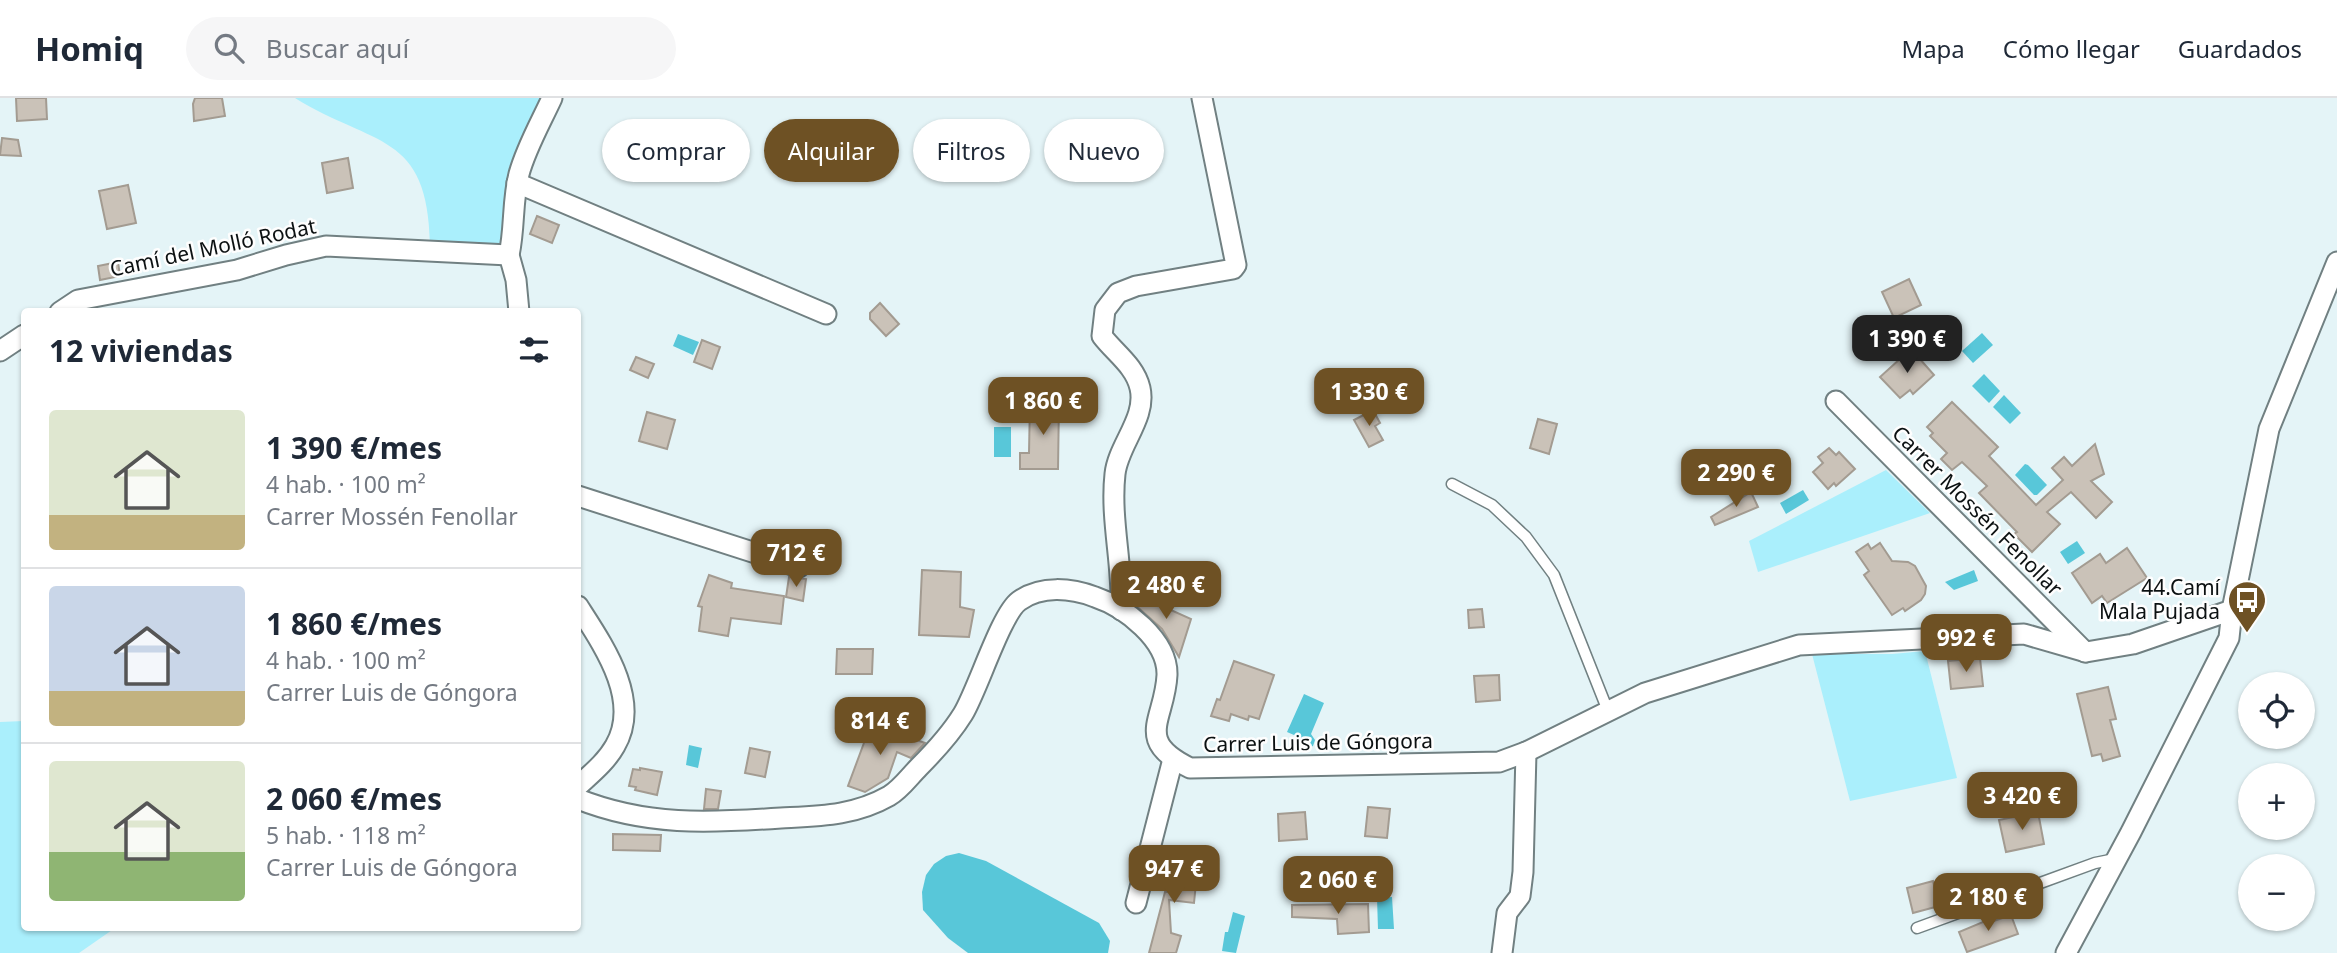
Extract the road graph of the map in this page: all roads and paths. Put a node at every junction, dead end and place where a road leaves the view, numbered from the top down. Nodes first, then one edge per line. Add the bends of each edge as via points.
1 (552, 98) edge
2 (1202, 98) edge
3 (517, 183) junction
4 (509, 255) junction
5 (2337, 262) edge
6 (66, 308) edge
7 (520, 308) edge
8 (826, 314) dead end
9 (21, 337) edge
10 (0, 351) edge
11 (1836, 401) dead end
12 (1452, 484) dead end
13 (581, 497) edge
14 (799, 567) dead end
15 (1121, 610) junction
16 (2232, 610) junction
17 (581, 611) edge
18 (2086, 652) junction
19 (1608, 711) junction
20 (1526, 752) junction
21 (1173, 760) junction
22 (581, 783) edge
23 (581, 800) edge
24 (2116, 859) junction
25 (1136, 903) dead end
26 (1917, 928) dead end
27 (1502, 953) edge
28 (2066, 953) edge

1 - 3 street
2 - 15 street via 1236,265 1216,274 1136,286 1118,293 1105,310 1102,336 1132,369 1141,405 1115,474
3 - 4 street
3 - 8 street
4 - 6 street, Camí del Molló Rodat via 326,246 237,270 78,300
4 - 7 street
5 - 16 street via 2269,429
9 - 10 street
11 - 18 street, Carrer Mossén Fenollar
12 - 19 lane via 1492,505 1526,537 1554,575
13 - 14 street
15 - 21 street, Carrer Luis de Góngora via 1144,629 1164,657 1167,672 1157,737
15 - 23 street, Carrer Luis de Góngora via 1094,596 1061,590 1046,590 1017,602 976,690 934,754 896,790 868,806 831,816 718,823 645,818
16 - 18 street, Carrer Luis de Góngora via 2133,644
16 - 24 street via 2229,638
17 - 22 street via 606,651 624,706 615,746
18 - 19 street, Carrer Luis de Góngora via 2024,634 1799,645 1644,692
19 - 20 street, Carrer Luis de Góngora
20 - 21 street, Carrer Luis de Góngora via 1499,762 1190,768
20 - 27 street via 1523,872 1520,896 1507,913
21 - 25 street
24 - 26 lane
24 - 28 street

